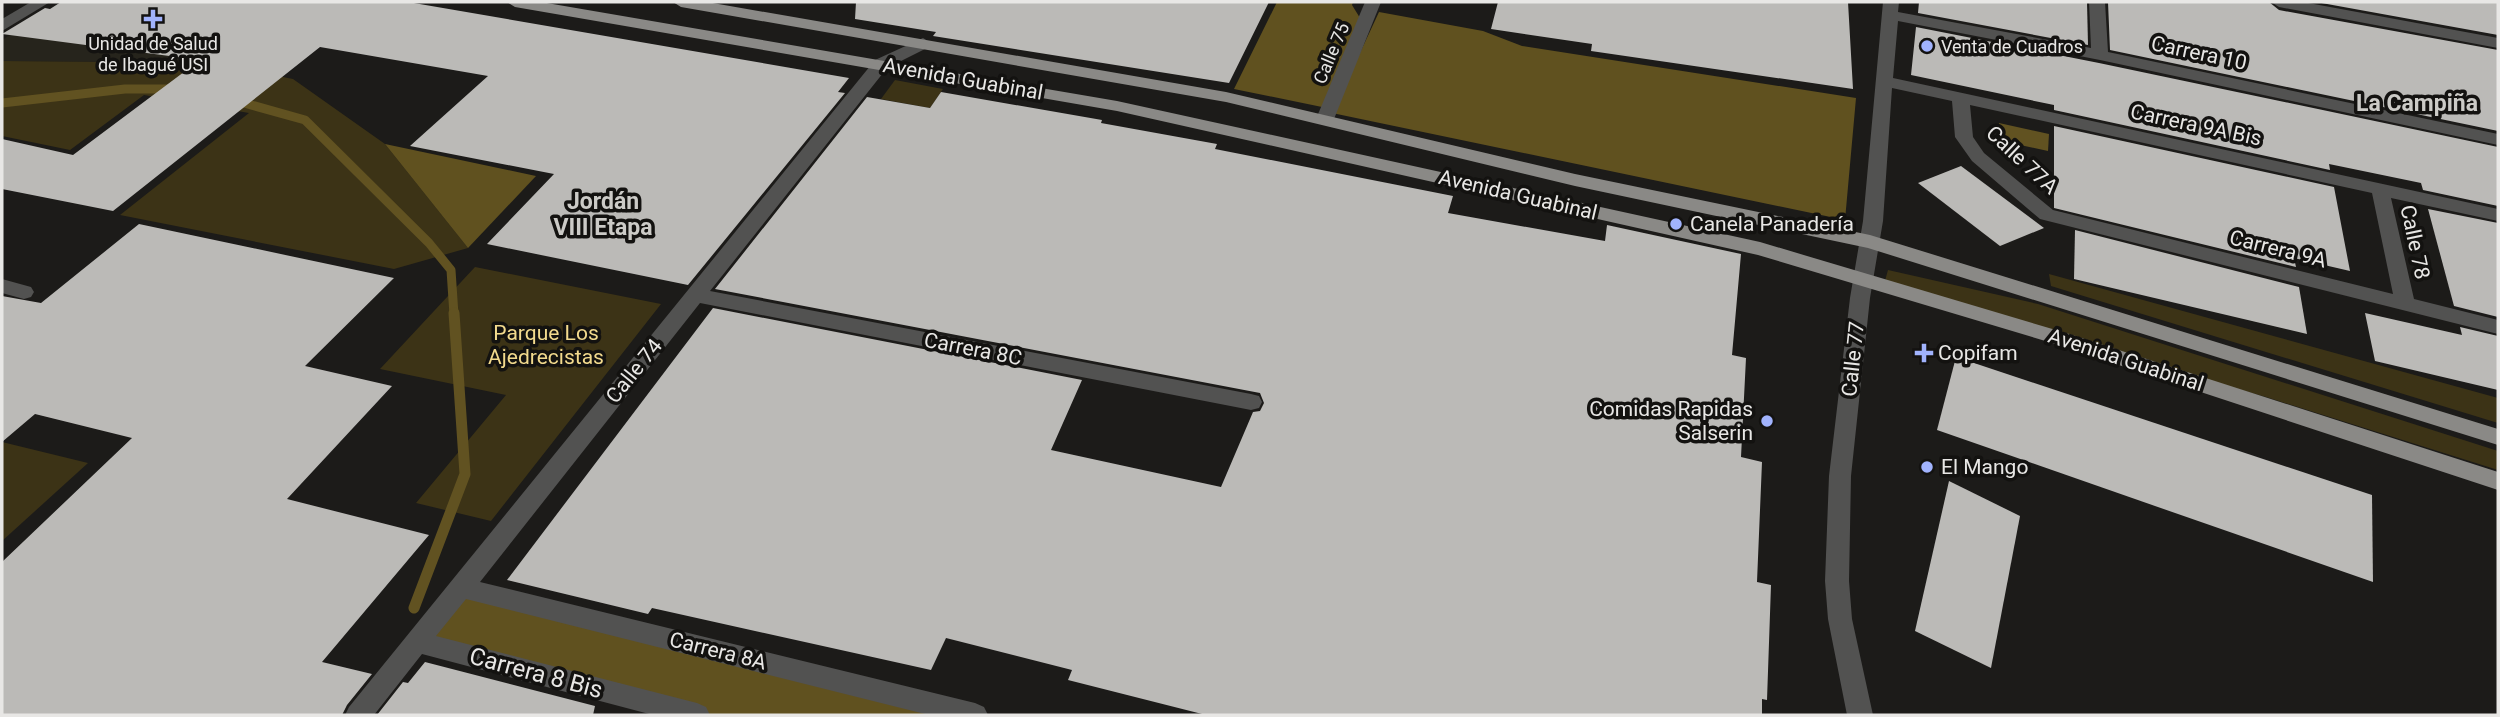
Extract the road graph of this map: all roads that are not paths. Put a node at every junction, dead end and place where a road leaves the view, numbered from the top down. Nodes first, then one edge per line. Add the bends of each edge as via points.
1 (42, 2) edge
2 (515, 2) edge
3 (681, 2) edge
4 (1373, 2) edge
5 (2097, 2) edge
6 (2279, 2) edge
7 (1890, 8) edge
8 (2, 26) edge
9 (923, 43) junction
10 (2498, 43) edge
11 (2101, 55) junction
12 (881, 64) junction
13 (1883, 81) junction
14 (1960, 97) junction
15 (1325, 119) junction
16 (2498, 139) edge
17 (2380, 189) junction
18 (2047, 215) joint
19 (2498, 215) edge
20 (1870, 242) junction
21 (1863, 279) junction
22 (2, 286) edge
23 (24, 292) dead end
24 (695, 295) junction
25 (2405, 304) junction
26 (2498, 327) edge
27 (1251, 402) dead end
28 (2498, 437) edge
29 (2498, 481) edge
30 (460, 587) junction
31 (417, 642) junction
32 (358, 715) edge
33 (697, 715) edge
34 (975, 715) edge
35 (1860, 715) edge

1 - 8 street
2 - 12 main road, Avenida Guabinal
3 - 9 main road, Avenida Guabinal
4 - 15 street, Calle 75
5 - 11 street
6 - 10 street
7 - 11 street, Carrera 10
7 - 13 street, Calle 77
9 - 12 street, Calle 74
9 - 15 main road, Avenida Guabinal via 1118,76
11 - 16 street, Carrera 10
12 - 21 main road, Avenida Guabinal via 1117,106 1345,154 1760,249
12 - 24 street, Calle 74
13 - 14 street, Carrera 9A Bis
13 - 20 street, Calle 77
14 - 17 street, Carrera 9A Bis
14 - 18 street, Calle 77A via 1964,137 1978,157
15 - 20 main road, Avenida Guabinal via 1574,180
17 - 19 street, Carrera 9A Bis
17 - 25 street, Calle 78
18 - 25 street, Carrera 9A
20 - 21 street, Calle 77
20 - 28 main road, Avenida Guabinal
21 - 29 main road, Avenida Guabinal
21 - 35 street, Calle 77 via 1840,476 1837,581
22 - 23 street
24 - 27 street, Carrera 8C
24 - 30 street, Calle 74
25 - 26 street, Carrera 9A
30 - 31 street, Calle 74
30 - 34 street, Carrera 8A
31 - 32 street, Calle 74
31 - 33 street, Carrera 8 Bis

